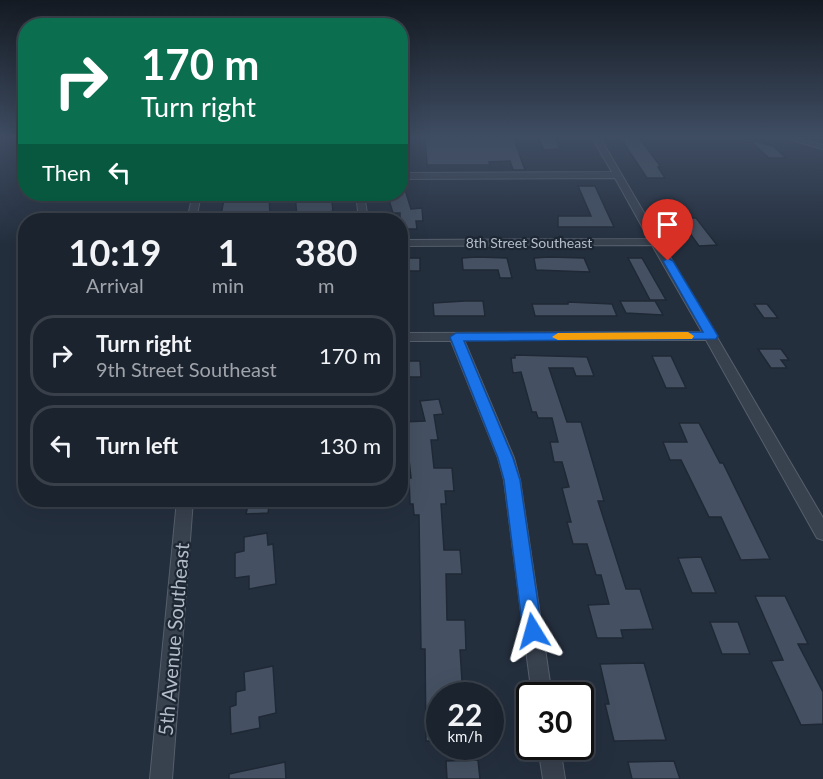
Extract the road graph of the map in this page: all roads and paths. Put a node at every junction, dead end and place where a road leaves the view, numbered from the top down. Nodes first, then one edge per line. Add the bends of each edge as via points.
1 (616, 172) edge
2 (617, 175) junction
3 (408, 176) edge
4 (657, 242) junction
5 (408, 243) edge
6 (712, 336) junction
7 (408, 337) edge
8 (456, 337) junction
9 (184, 507) edge
10 (823, 533) edge
11 (540, 682) edge
12 (551, 760) edge
13 (161, 779) edge
14 (554, 779) edge

1 - 2 street
2 - 3 street
2 - 4 street
4 - 5 street, 8th Street Southeast
4 - 6 street
6 - 8 street
6 - 10 street
7 - 8 street
8 - 11 street via 512,480
9 - 13 street, 5th Avenue Southeast
12 - 14 street

